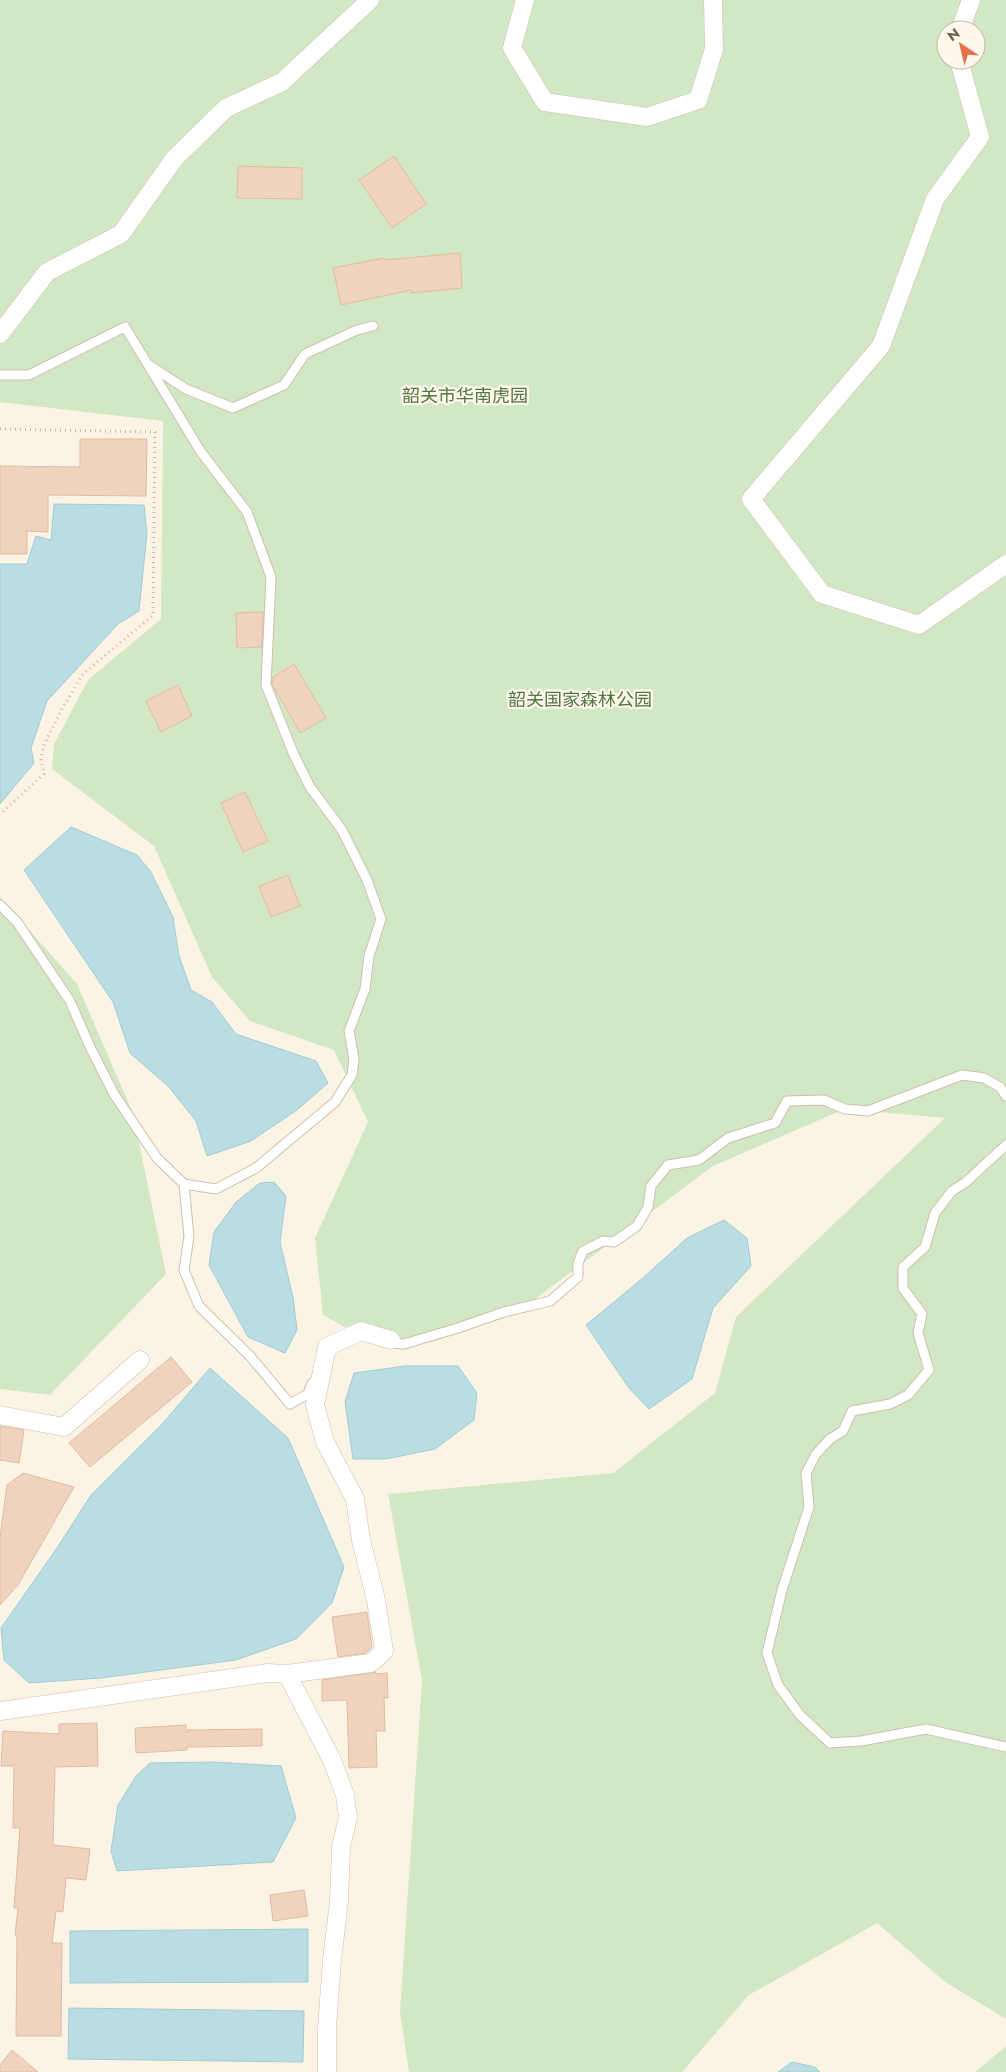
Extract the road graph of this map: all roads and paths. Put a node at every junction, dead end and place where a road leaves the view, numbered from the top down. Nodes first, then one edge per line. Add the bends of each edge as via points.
1 (370, 0) edge
2 (525, 0) edge
3 (713, 0) edge
4 (971, 0) edge
5 (964, 20) edge
6 (962, 70) edge
7 (373, 326) dead end
8 (0, 334) edge
9 (147, 363) junction
10 (0, 375) edge
11 (0, 429) edge
12 (1006, 564) edge
13 (0, 814) edge
14 (0, 905) edge
15 (1006, 1096) edge
16 (1006, 1145) edge
17 (184, 1184) junction
18 (344, 1339) junction
19 (391, 1340) dead end
20 (140, 1360) dead end
21 (0, 1416) edge
22 (286, 1674) junction
23 (0, 1711) edge
24 (1006, 1747) edge
25 (327, 2072) edge

1 - 8 street via 282,82 226,108 174,159 121,234 47,272
2 - 3 street via 512,48 544,102 647,117 698,100 714,49
4 - 5 street
6 - 12 street via 980,137 936,198 881,346 751,499 822,594 919,625
7 - 9 lane via 356,330 305,354 284,385 233,408 186,388
9 - 10 lane via 125,327 29,374
9 - 17 lane via 201,452 247,512 271,577 266,685 294,755 310,787 342,830 382,919 369,956 364,989 349,1031 354,1059 352,1075 335,1102 256,1168 216,1190
11 - 13 path via 155,432 153,615 83,674 44,745 44,774
14 - 17 lane via 17,922 70,1000 114,1094 157,1158
15 - 18 lane via 1000,1087 984,1078 962,1075 868,1111 845,1109 824,1100 787,1102 775,1123 728,1138 699,1160 668,1165 651,1186 648,1208 637,1226 614,1242 603,1241 583,1251 578,1263 578,1276 550,1301 404,1344 378,1342 371,1338
16 - 24 lane via 952,1191 935,1213 925,1247 903,1267 903,1288 922,1314 918,1333 929,1370 908,1395 890,1404 852,1411 843,1431 816,1454 806,1473 809,1507 775,1614 767,1653 778,1684 800,1715 830,1743 926,1729
17 - 18 lane via 189,1237 184,1270 199,1306 250,1356 290,1404 308,1394 318,1347
18 - 19 street via 360,1331
18 - 22 street via 327,1347 315,1405 325,1442 355,1500 384,1651 371,1663
20 - 21 street via 64,1427
22 - 23 street via 258,1674
22 - 25 street via 332,1760 345,1795 348,1817 341,1847 327,2028

